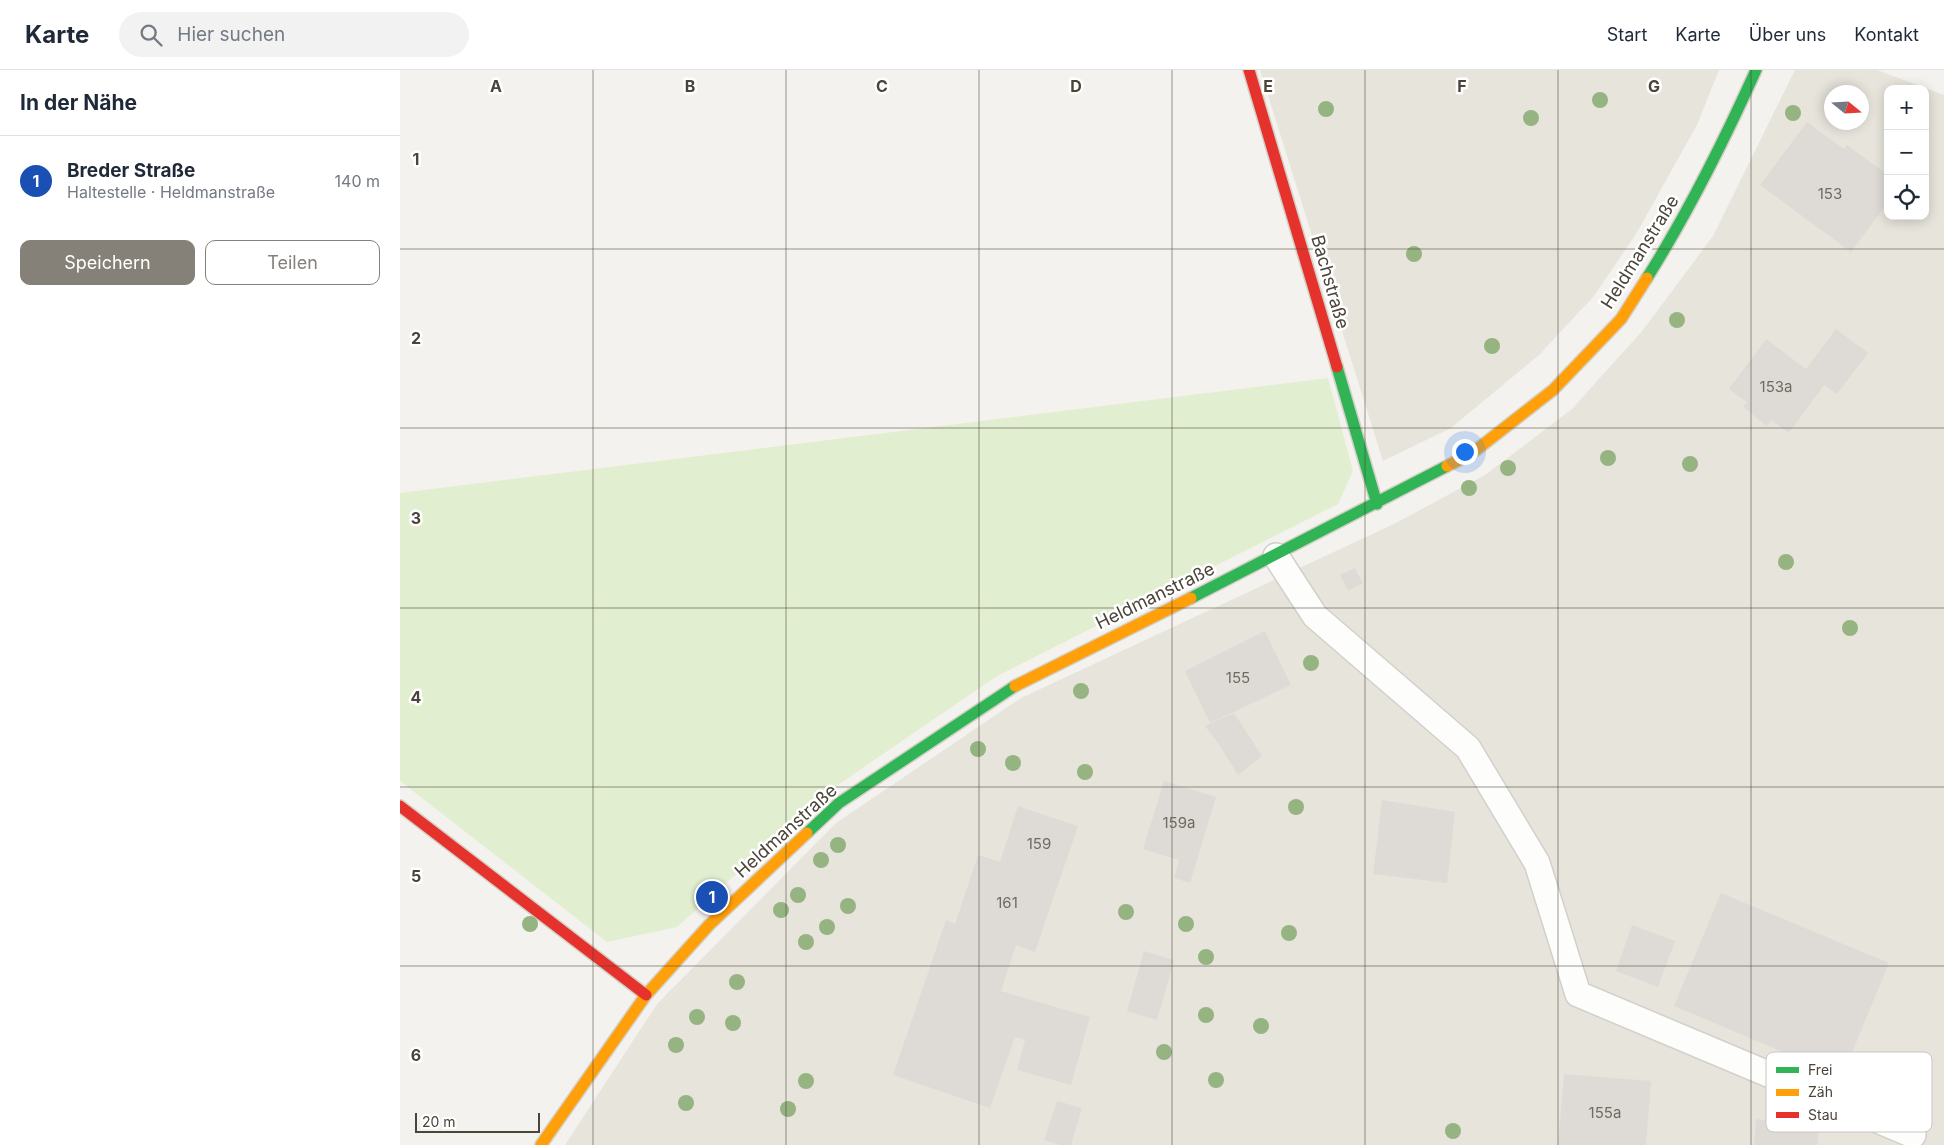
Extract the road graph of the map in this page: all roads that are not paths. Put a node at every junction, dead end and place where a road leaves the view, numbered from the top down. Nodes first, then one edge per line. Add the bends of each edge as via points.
1 (1249, 70) edge
2 (1756, 70) edge
3 (1377, 504) junction
4 (1276, 556) junction
5 (400, 806) edge
6 (646, 995) junction
7 (1766, 1073) edge
8 (1906, 1132) edge
9 (1913, 1135) dead end
10 (541, 1145) edge

1 - 3 main road, Bachstraße
2 - 3 main road, Heldmanstraße via 1723,143 1670,242 1621,319 1553,390 1471,454
3 - 4 main road, Heldmanstraße
4 - 6 main road, Heldmanstraße via 1017,684 839,803 709,925
4 - 7 lane via 1315,616 1468,748 1537,863 1578,994
5 - 6 main road
6 - 10 main road, Heldmanstraße
8 - 9 lane

